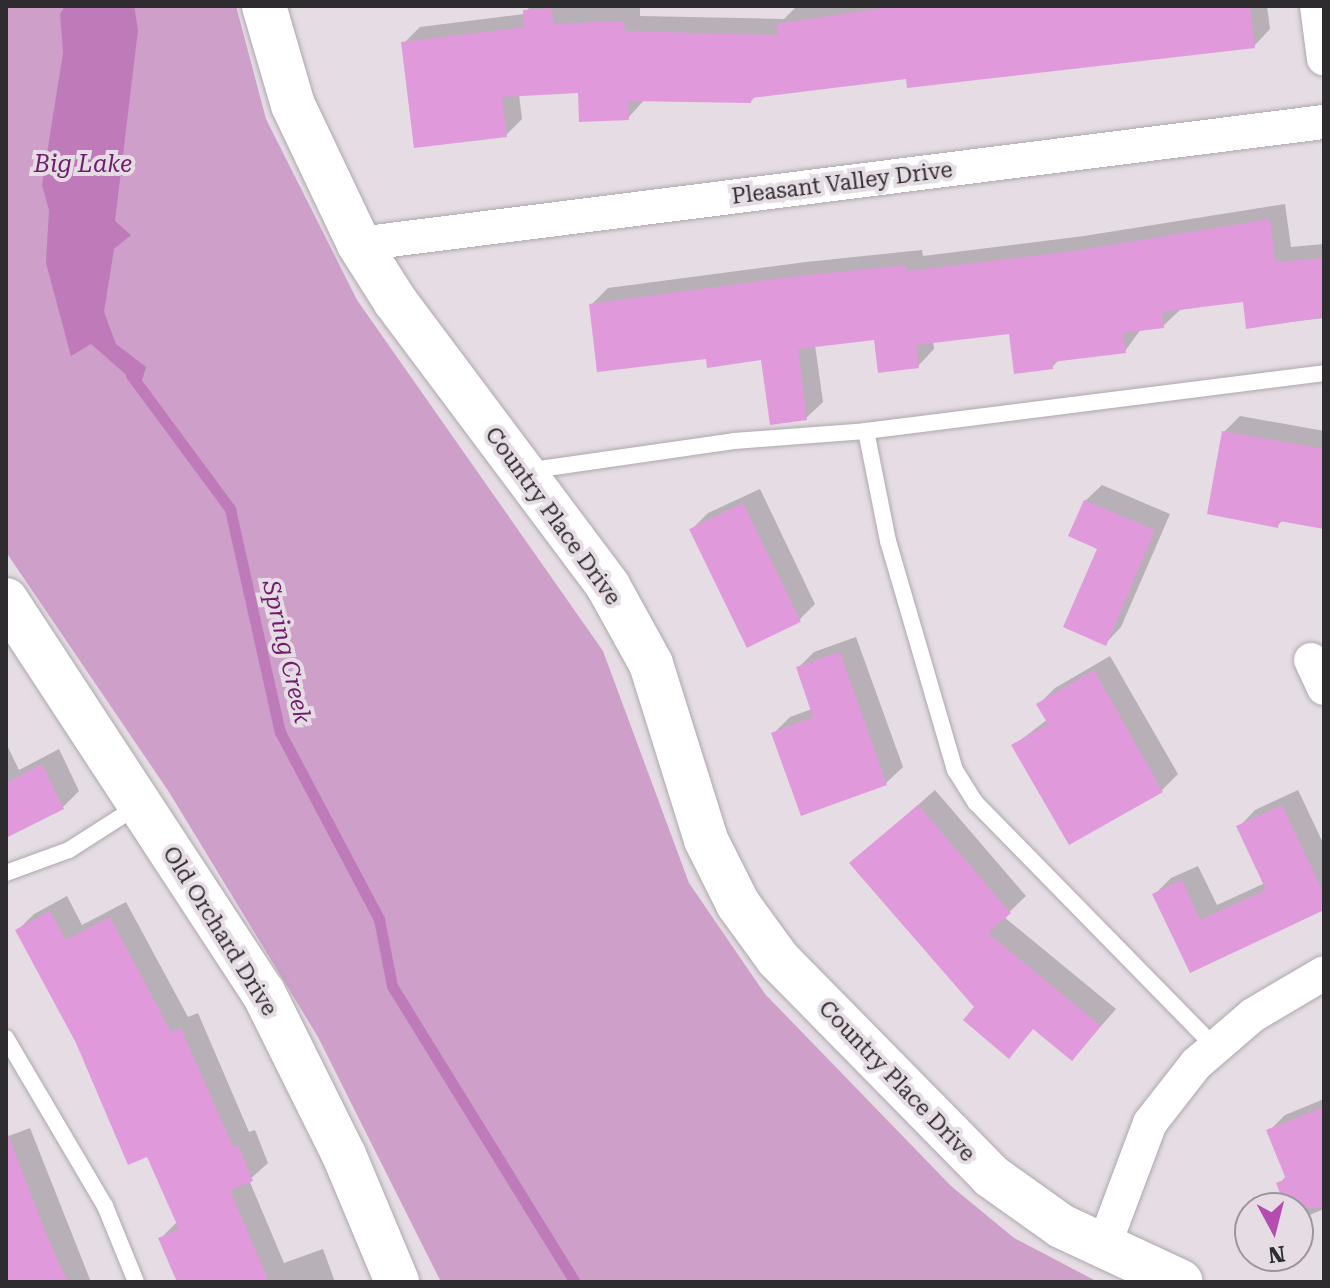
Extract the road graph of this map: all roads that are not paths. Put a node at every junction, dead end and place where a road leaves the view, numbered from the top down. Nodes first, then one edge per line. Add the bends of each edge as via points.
1 (264, 6) edge
2 (1317, 6) edge
3 (1324, 59) edge
4 (1324, 122) edge
5 (359, 244) junction
6 (1324, 373) edge
7 (866, 431) junction
8 (524, 472) junction
9 (6, 600) edge
10 (140, 805) junction
11 (6, 873) edge
12 (1324, 973) edge
13 (6, 1038) edge
14 (1215, 1047) junction
15 (1103, 1248) junction
16 (136, 1282) edge
17 (397, 1282) edge
18 (1181, 1282) edge

1 - 5 street, Country Place Drive via 293,105 327,186
2 - 3 street
4 - 5 street, Pleasant Valley Drive
5 - 8 street, Country Place Drive via 395,301
6 - 7 lane
7 - 8 lane via 734,441
7 - 14 lane via 888,541 955,770 976,803
8 - 15 street, Country Place Drive via 608,586 651,664 706,840 738,904 778,959 991,1176
9 - 10 street, Old Orchard Drive
10 - 11 lane via 69,850
10 - 17 street, Old Orchard Drive via 263,992 344,1155
12 - 14 street via 1253,1015
13 - 16 lane via 105,1206
14 - 15 street via 1150,1123
15 - 18 street, Country Place Drive

